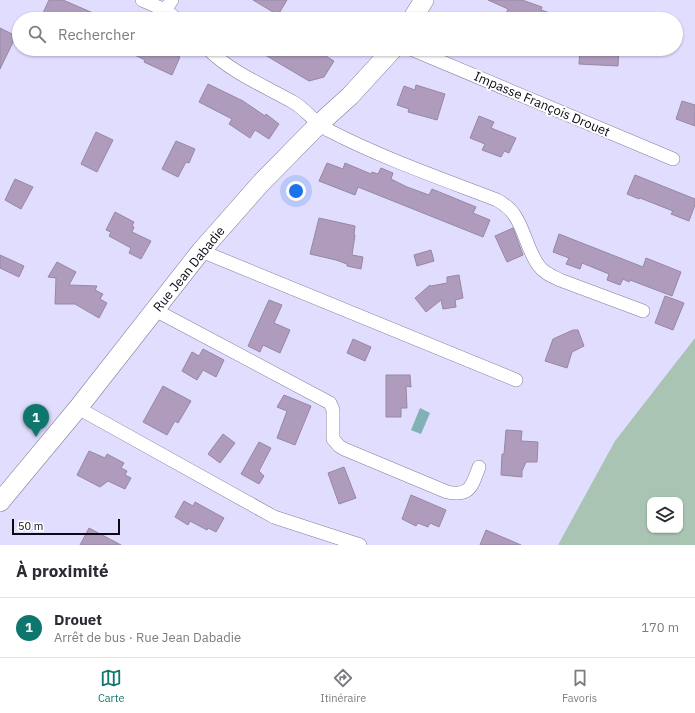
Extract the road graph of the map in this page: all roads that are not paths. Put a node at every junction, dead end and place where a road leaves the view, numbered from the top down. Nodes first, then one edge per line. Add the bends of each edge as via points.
1 (142, 0) edge
2 (424, 0) edge
3 (168, 5) edge
4 (416, 12) edge
5 (215, 56) edge
6 (386, 56) edge
7 (428, 56) edge
8 (319, 124) junction
9 (673, 159) dead end
10 (201, 251) junction
11 (155, 310) junction
12 (643, 310) dead end
13 (516, 380) dead end
14 (78, 408) junction
15 (479, 467) dead end
16 (0, 502) edge
17 (360, 545) edge

1 - 3 street
2 - 4 street
5 - 8 street via 237,73 295,103
6 - 8 street, Rue Jean Dabadie via 350,96
7 - 9 street, Impasse François Drouet
8 - 10 street, Rue Jean Dabadie via 261,183
8 - 12 street via 326,130 376,152 497,200 515,215 534,258 548,274
10 - 11 street, Rue Jean Dabadie
10 - 13 street
11 - 14 street, Rue Jean Dabadie
11 - 15 street via 330,403 333,410 333,439 344,449 457,494 469,488
14 - 16 street, Rue Jean Dabadie
14 - 17 street via 274,517

